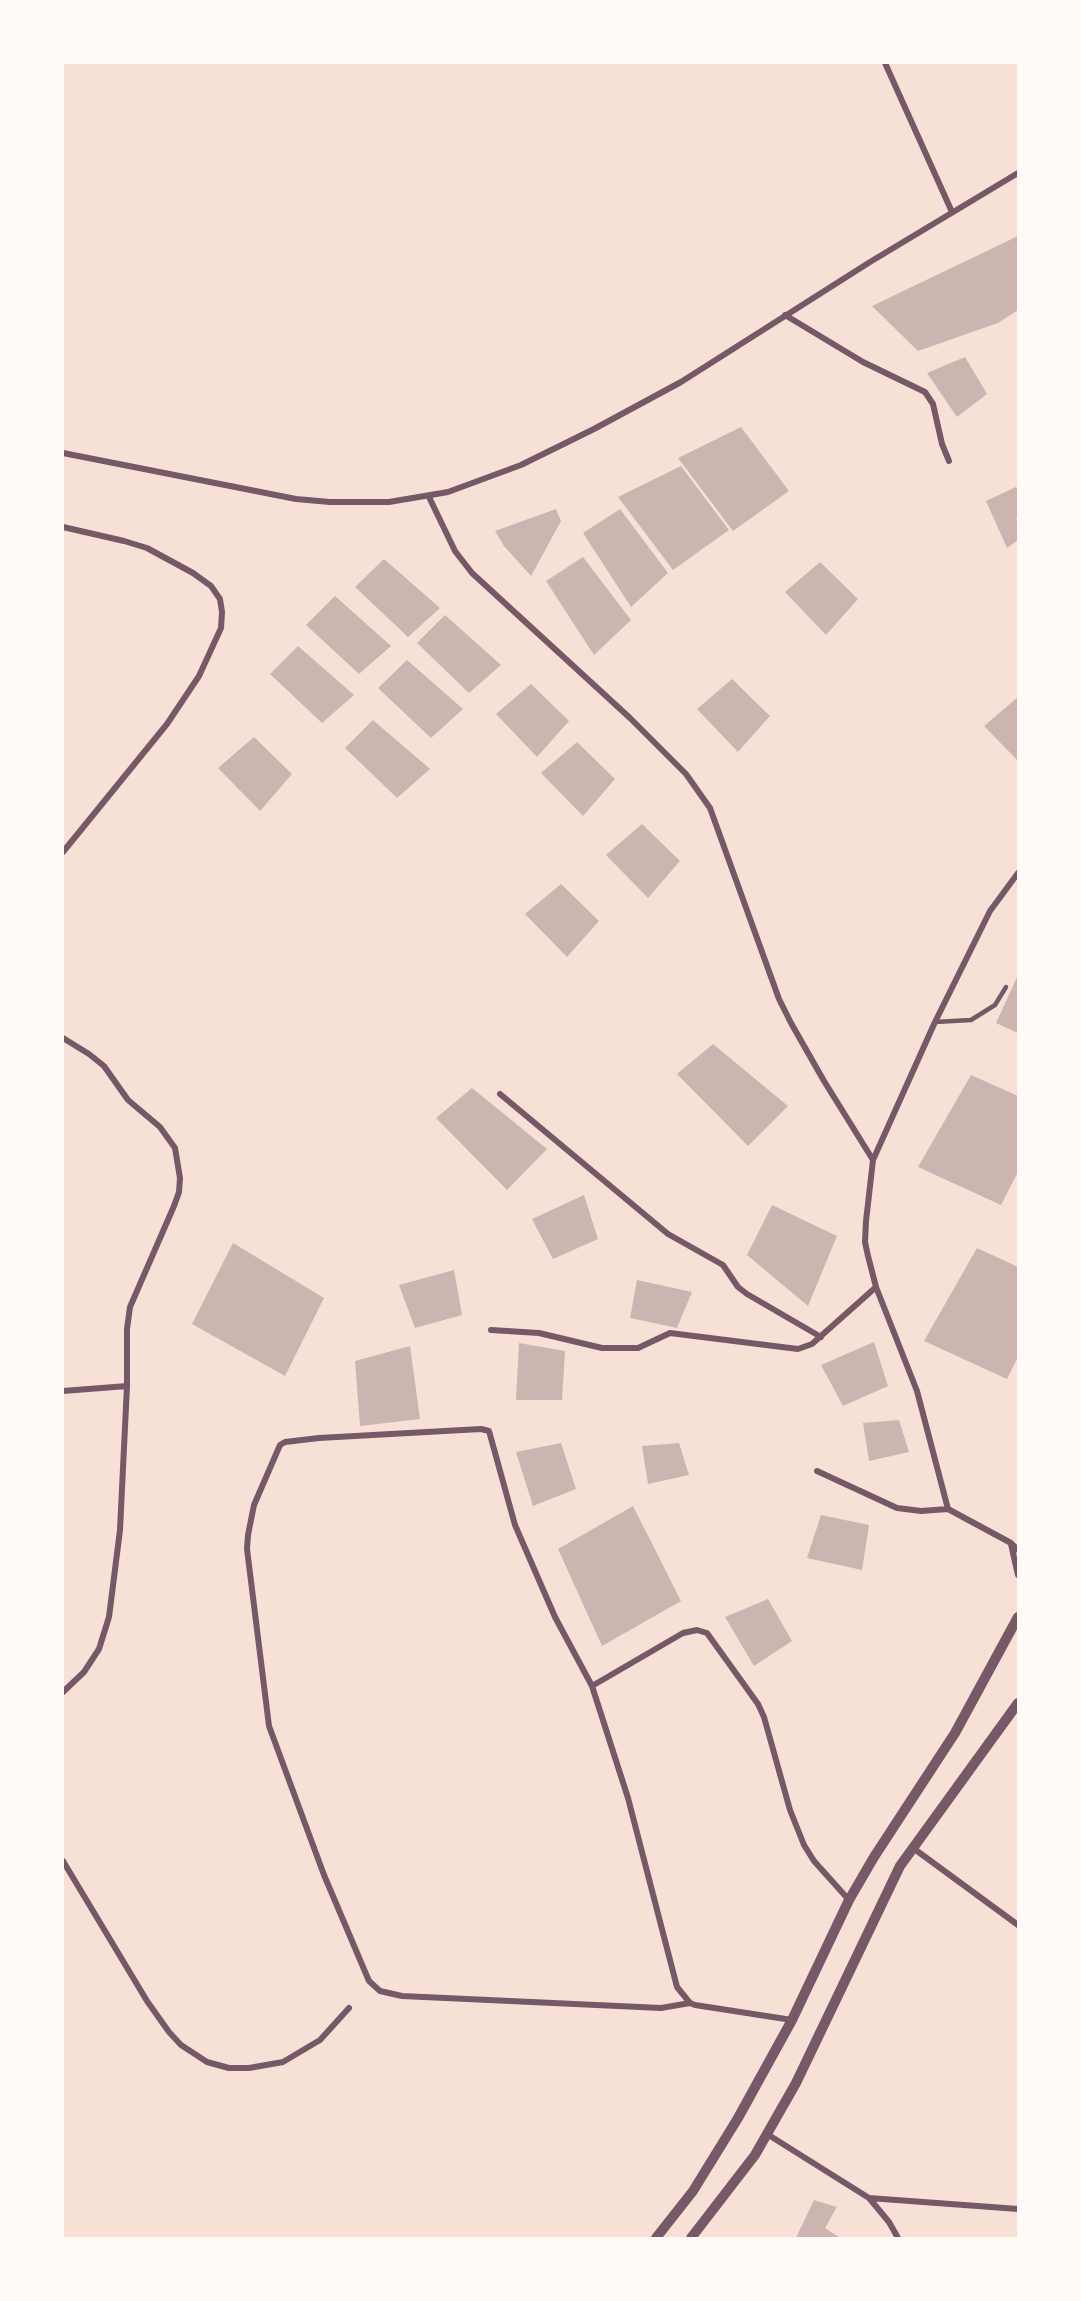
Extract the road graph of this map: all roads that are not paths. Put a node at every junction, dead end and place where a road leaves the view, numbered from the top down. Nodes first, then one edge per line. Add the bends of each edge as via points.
1 (885, 63) edge
2 (1018, 173) edge
3 (952, 212) junction
4 (785, 315) junction
5 (63, 453) edge
6 (949, 461) dead end
7 (429, 497) junction
8 (63, 527) edge
9 (63, 852) edge
10 (1018, 873) edge
11 (1006, 987) dead end
12 (935, 1022) junction
13 (63, 1038) edge
14 (500, 1094) dead end
15 (873, 1160) junction
16 (876, 1287) junction
17 (491, 1330) dead end
18 (821, 1337) junction
19 (127, 1386) junction
20 (63, 1391) edge
21 (817, 1471) dead end
22 (948, 1509) junction
23 (1011, 1543) junction
24 (1018, 1550) edge
25 (1018, 1575) edge
26 (1018, 1617) edge
27 (592, 1686) junction
28 (63, 1692) edge
29 (1018, 1703) edge
30 (913, 1848) junction
31 (63, 1861) edge
32 (849, 1900) junction
33 (1018, 1925) edge
34 (690, 2003) junction
35 (349, 2008) dead end
36 (792, 2020) junction
37 (767, 2134) junction
38 (869, 2198) junction
39 (1018, 2209) edge
40 (656, 2238) edge
41 (691, 2238) edge
42 (898, 2238) edge

1 - 3 street
2 - 3 street
3 - 4 street
4 - 6 street via 862,362 925,392 933,405
4 - 7 street via 681,382 594,429 521,465
5 - 7 street via 296,498 362,502
7 - 15 street via 455,550 472,573 630,718 703,795 779,999
8 - 9 street via 147,548 211,586 220,599 222,612 221,628 199,676 167,724
10 - 12 street via 990,911
11 - 12 lane via 995,1005 971,1020
12 - 15 street
13 - 19 street via 105,1066 128,1100 160,1127 175,1148 179,1192 130,1307
14 - 18 street via 668,1234 723,1264 747,1294
15 - 16 street via 865,1242
16 - 18 street
16 - 22 street via 917,1391
17 - 18 street via 540,1333 602,1348 638,1348 670,1333 798,1349
19 - 20 street
19 - 28 street via 120,1530 109,1617 99,1649 84,1672
21 - 22 street via 897,1508
22 - 23 street
23 - 24 street
23 - 25 street
26 - 32 street via 956,1734
27 - 32 street via 683,1633 707,1633 764,1717 804,1845
27 - 34 street via 628,1798 673,1977
27 - 34 street via 555,1617 515,1525 488,1430 319,1438 280,1445 254,1505 248,1534 268,1726 369,1981 380,1991 402,1996 661,2008
29 - 30 street
30 - 33 street
30 - 37 street via 900,1866 796,2083
31 - 35 street via 169,2032 207,2062 229,2068 283,2062 320,2040
32 - 36 street
34 - 36 street
36 - 40 street via 693,2191
37 - 38 street
37 - 41 street
38 - 39 street
38 - 42 street

